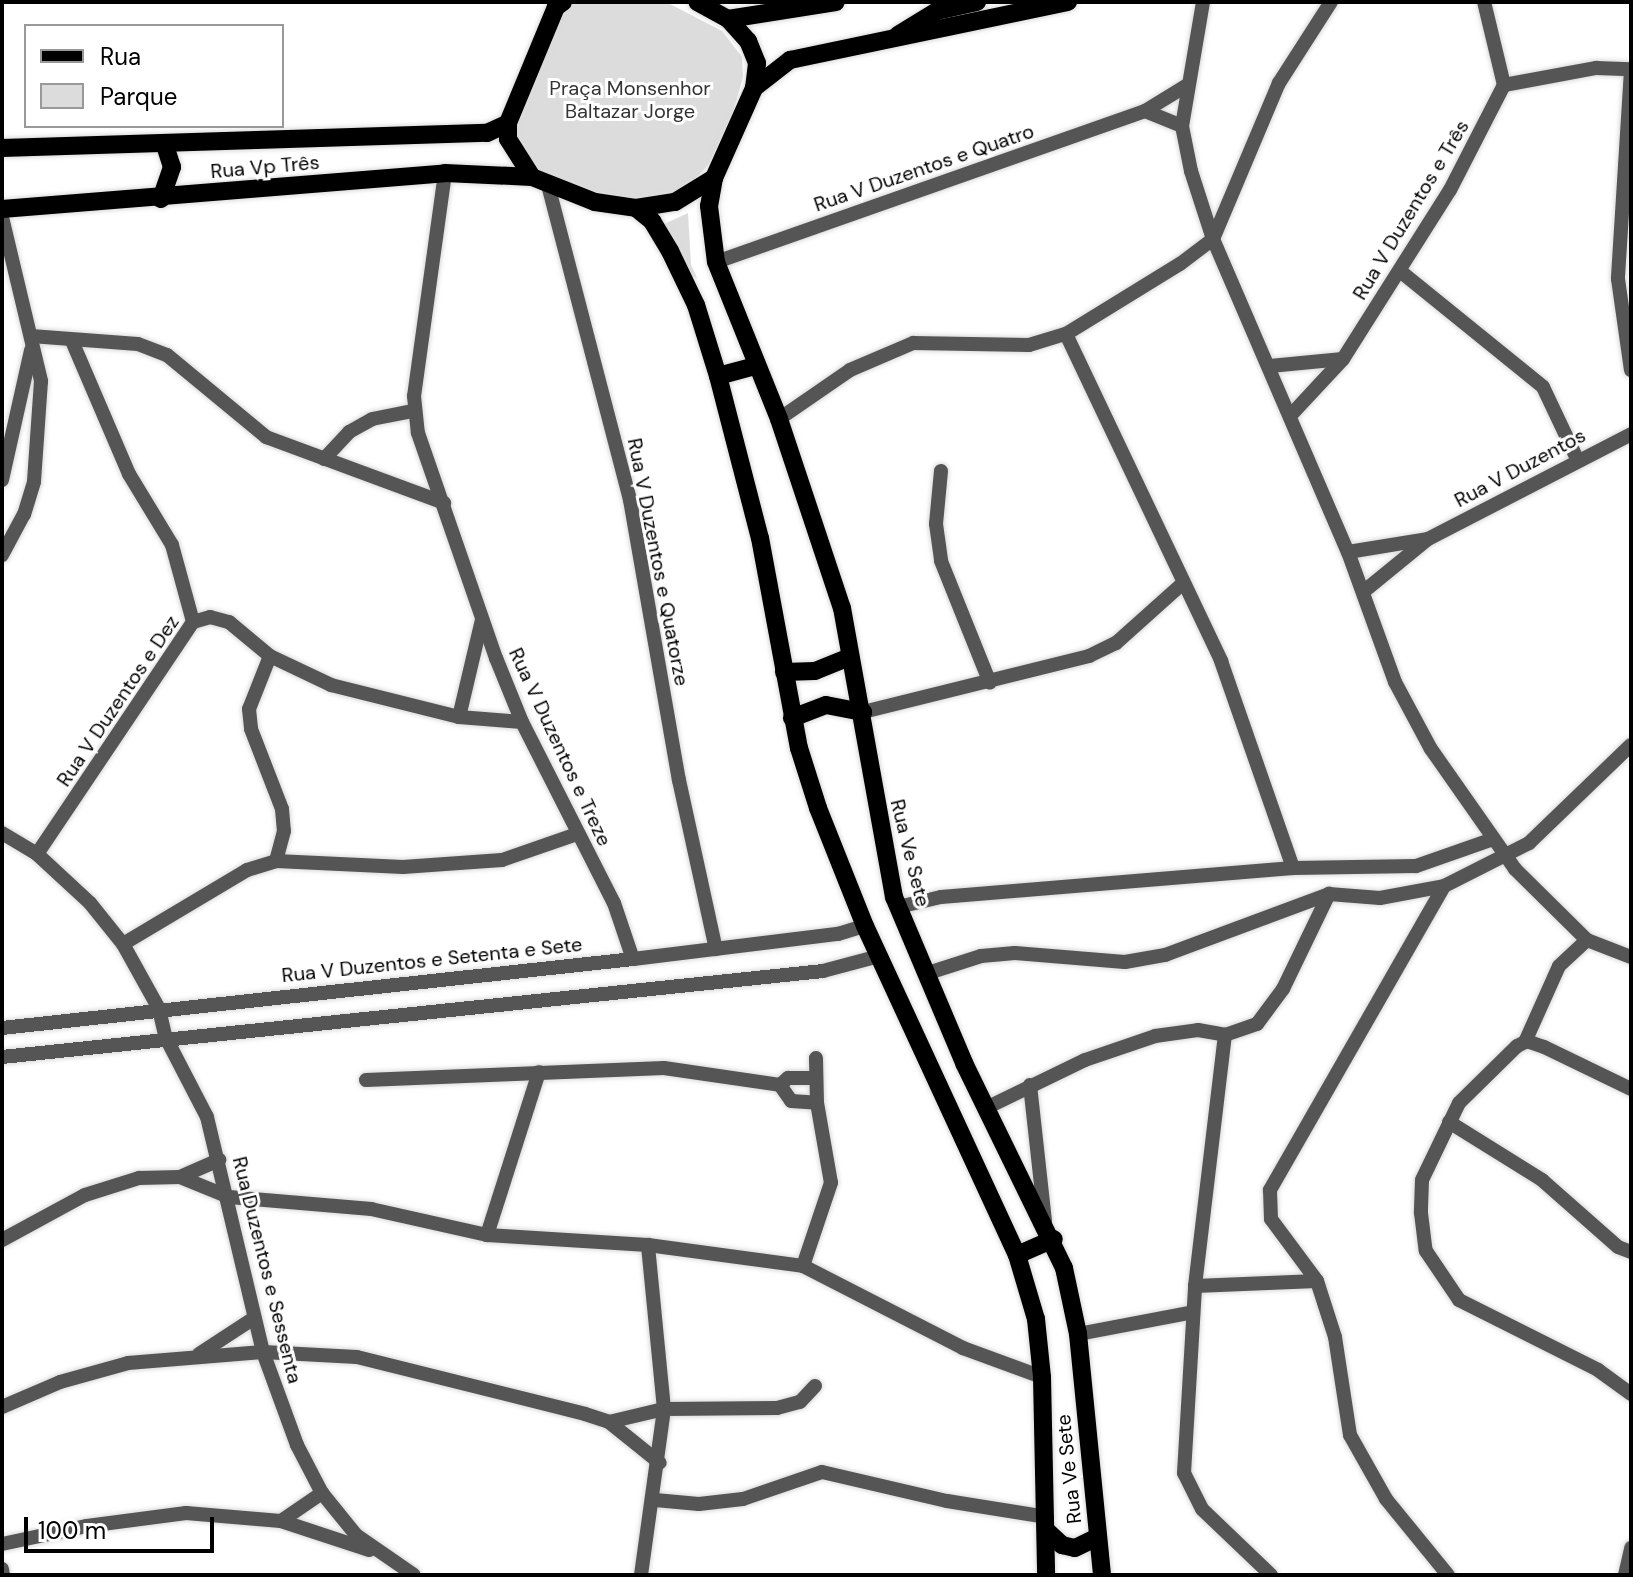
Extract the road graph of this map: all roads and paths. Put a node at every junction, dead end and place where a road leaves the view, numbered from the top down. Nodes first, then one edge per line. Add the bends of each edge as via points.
1 (697, 2) edge
2 (836, 2) edge
3 (977, 2) edge
4 (1068, 2) edge
5 (1203, 2) edge
6 (1331, 2) edge
7 (1484, 2) edge
8 (558, 4) edge
9 (728, 19) junction
10 (892, 39) junction
11 (1631, 70) edge
12 (1504, 85) junction
13 (1186, 86) junction
14 (754, 88) junction
15 (1145, 111) junction
16 (508, 123) junction
17 (1182, 126) junction
18 (164, 143) junction
19 (2, 148) edge
20 (445, 173) junction
21 (714, 178) junction
22 (540, 181) junction
23 (161, 199) junction
24 (636, 208) junction
25 (2, 209) edge
26 (2, 217) edge
27 (1213, 239) junction
28 (716, 262) junction
29 (1400, 271) junction
30 (1066, 334) junction
31 (72, 341) junction
32 (31, 343) junction
33 (1343, 359) junction
34 (756, 366) junction
35 (1270, 366) junction
36 (1631, 370) edge
37 (718, 376) junction
38 (413, 411) junction
39 (1290, 416) junction
40 (779, 419) junction
41 (1631, 434) edge
42 (324, 459) junction
43 (1577, 459) junction
44 (941, 471) dead end
45 (2, 480) edge
46 (444, 503) junction
47 (1428, 539) junction
48 (1348, 552) junction
49 (2, 555) edge
50 (1183, 583) junction
51 (1363, 592) junction
52 (482, 619) junction
53 (193, 622) junction
54 (270, 656) junction
55 (850, 657) junction
56 (784, 672) junction
57 (990, 683) junction
58 (863, 712) junction
59 (459, 717) junction
60 (792, 718) junction
61 (522, 722) junction
62 (1631, 745) edge
63 (2, 833) edge
64 (577, 834) junction
65 (1493, 839) junction
66 (37, 854) junction
67 (1504, 854) junction
68 (276, 861) junction
69 (1293, 868) junction
70 (1444, 886) junction
71 (1329, 894) junction
72 (898, 907) junction
73 (865, 926) junction
74 (1587, 940) junction
75 (123, 944) junction
76 (716, 949) junction
77 (879, 956) junction
78 (1631, 957) edge
79 (633, 959) junction
80 (925, 974) junction
81 (159, 1009) junction
82 (2, 1028) edge
83 (1225, 1035) junction
84 (165, 1036) junction
85 (1521, 1044) junction
86 (2, 1057) edge
87 (816, 1058) dead end
88 (539, 1072) junction
89 (815, 1078) junction
90 (366, 1080) dead end
91 (780, 1085) junction
92 (1030, 1085) junction
93 (1631, 1089) edge
94 (817, 1103) junction
95 (986, 1108) junction
96 (1449, 1122) junction
97 (219, 1160) junction
98 (180, 1177) junction
99 (229, 1197) junction
100 (1045, 1222) junction
101 (487, 1235) junction
102 (1054, 1239) junction
103 (2, 1240) edge
104 (648, 1245) junction
105 (1631, 1252) edge
106 (1017, 1255) junction
107 (803, 1266) junction
108 (1317, 1281) junction
109 (1195, 1286) junction
110 (1193, 1312) junction
111 (254, 1318) junction
112 (1078, 1334) junction
113 (263, 1352) junction
114 (199, 1354) junction
115 (1042, 1377) junction
116 (815, 1386) dead end
117 (1631, 1394) edge
118 (2, 1407) edge
119 (664, 1409) junction
120 (609, 1422) junction
121 (660, 1463) junction
122 (322, 1493) junction
123 (655, 1500) junction
124 (281, 1521) junction
125 (1047, 1524) junction
126 (1098, 1537) junction
127 (2, 1544) edge
128 (1631, 1548) edge
129 (373, 1551) junction
130 (2, 1569) edge
131 (3, 1575) edge
132 (414, 1575) edge
133 (641, 1575) edge
134 (1046, 1575) edge
135 (1102, 1575) edge
136 (1271, 1575) edge
137 (1448, 1575) edge
138 (1625, 1575) edge

1 - 9 main road
2 - 9 main road
3 - 10 main road via 937,11
4 - 10 main road
5 - 13 street via 1199,50
6 - 27 street via 1279,83
7 - 12 street
8 - 16 main road
9 - 14 main road via 748,41 757,63
10 - 14 main road via 790,60
11 - 12 street via 1596,68
11 - 36 street via 1618,279
12 - 29 street, Rua V Duzentos e Três
13 - 15 street, Rua V Duzentos e Quatro
13 - 17 street
14 - 21 main road, Rua Ve Sete
15 - 17 street
15 - 28 street, Rua V Duzentos e Quatro
16 - 18 main road, Rua Vp Três via 487,133
16 - 22 main road via 513,149
17 - 27 street
18 - 19 main road, Rua Vp Três
18 - 23 main road via 172,167
20 - 22 main road, Rua Vp Três
20 - 23 main road, Rua Vp Três
20 - 38 street, Rua V Duzentos e Treze
21 - 24 main road, Rua Vp Três via 675,202
21 - 28 main road, Rua Ve Sete via 709,218
22 - 24 main road, Rua Vp Três via 595,202
22 - 76 street, Rua V Duzentos e Quatorze via 630,500 679,780
23 - 25 main road, Rua Vp Três
24 - 37 main road, Rua Ve Sete via 652,221 683,278
26 - 32 street
27 - 30 street via 1137,294
27 - 35 street
28 - 34 main road, Rua Ve Sete
29 - 33 street, Rua V Duzentos e Três
29 - 43 street via 1543,387
30 - 40 street via 1029,345 913,343 850,370
30 - 50 street
31 - 32 street
31 - 42 street via 138,344 167,355 266,437
31 - 53 street via 129,474 172,545
32 - 45 street
32 - 49 street via 41,381 38,453 24,514
33 - 35 street
33 - 39 street, Rua V Duzentos e Três
34 - 37 main road
34 - 40 main road, Rua Ve Sete
35 - 39 street
37 - 56 main road, Rua Ve Sete via 760,538
38 - 42 street via 372,419 349,432
38 - 46 street, Rua V Duzentos e Treze
39 - 48 street
40 - 55 main road, Rua Ve Sete via 827,558
41 - 43 street, Rua V Duzentos
42 - 46 street
43 - 47 street, Rua V Duzentos
44 - 57 street via 936,524 941,561
46 - 52 street, Rua V Duzentos e Treze
47 - 48 street, Rua V Duzentos
47 - 51 street, Rua V Duzentos
48 - 51 street
50 - 57 street via 1116,643 1062,665
50 - 69 street via 1221,661
51 - 65 street via 1414,718
52 - 59 street
52 - 61 street, Rua V Duzentos e Treze
53 - 54 street, Rua V Duzentos e Dez via 210,617 229,622
53 - 66 street, Rua V Duzentos e Dez
54 - 59 street, Rua V Duzentos e Dez via 331,685
54 - 68 street via 249,709 251,729 282,809 284,831
55 - 56 main road via 815,671
55 - 58 main road, Rua Ve Sete
56 - 60 main road, Rua Ve Sete
57 - 58 street
58 - 60 main road via 826,705
58 - 72 main road, Rua Ve Sete via 875,814
59 - 61 street, Rua V Duzentos e Dez
60 - 73 main road, Rua Ve Sete via 805,772
61 - 64 street, Rua V Duzentos e Treze
62 - 67 street via 1552,826
63 - 66 street
64 - 68 street via 502,860 403,867
64 - 79 street, Rua V Duzentos e Treze via 614,903
65 - 67 street
65 - 69 street via 1416,866
66 - 75 street via 90,903
67 - 70 street via 1476,874
67 - 74 street via 1560,919
68 - 75 street via 247,870
69 - 72 street via 941,897
70 - 71 street via 1380,898
70 - 108 street via 1270,1190 1271,1219
71 - 80 street via 1165,955 1125,962 1015,953 972,958
71 - 83 street via 1283,989 1257,1024
72 - 80 main road, Rua Ve Sete
73 - 76 street, Rua V Duzentos e Setenta e Sete
73 - 77 main road, Rua Ve Sete
74 - 78 street
74 - 85 street via 1559,966
75 - 81 street, Rua Duzentos e Sessenta
76 - 79 street, Rua V Duzentos e Setenta e Sete
77 - 84 street via 823,971
77 - 106 main road, Rua Ve Sete
79 - 81 street, Rua V Duzentos e Setenta e Sete
80 - 95 main road, Rua Ve Sete
81 - 82 street, Rua V Duzentos e Setenta e Sete
81 - 84 street, Rua Duzentos e Sessenta
83 - 92 street via 1198,1030 1155,1036
83 - 109 street
84 - 86 street
84 - 97 street, Rua Duzentos e Sessenta via 195,1086
85 - 93 street
85 - 96 street via 1459,1103
87 - 89 street
88 - 90 street
88 - 91 street via 664,1068
88 - 101 street
89 - 91 street via 788,1078
89 - 94 street
91 - 94 street via 791,1101
92 - 95 street
92 - 100 street
94 - 107 street via 831,1183
95 - 100 main road, Rua Ve Sete
96 - 105 street via 1542,1180 1618,1247
96 - 117 street via 1422,1180 1426,1251 1443,1283 1480,1315 1532,1335
97 - 98 street
97 - 99 street, Rua Duzentos e Sessenta
98 - 99 street
98 - 103 street via 139,1178 85,1195
99 - 101 street via 371,1209
99 - 111 street, Rua Duzentos e Sessenta
100 - 102 main road, Rua Ve Sete
101 - 104 street
102 - 106 main road
102 - 112 main road, Rua Ve Sete
104 - 107 street
104 - 119 street
106 - 115 main road, Rua Ve Sete via 1036,1319
107 - 115 street via 963,1348
108 - 109 street
108 - 137 street via 1335,1337 1350,1435 1386,1499
109 - 110 street
110 - 112 street
110 - 136 street via 1184,1473 1202,1509
111 - 113 street, Rua Duzentos e Sessenta
111 - 114 street
112 - 126 main road, Rua Ve Sete
113 - 114 street
113 - 120 street via 357,1357
113 - 122 street, Rua Duzentos e Sessenta via 285,1418
114 - 118 street via 94,1370
115 - 125 main road, Rua Ve Sete
116 - 119 street via 800,1402 777,1408
119 - 120 street
119 - 121 street
120 - 121 street
121 - 123 street
122 - 124 street
122 - 129 street, Rua Duzentos e Sessenta
123 - 125 street via 699,1504 743,1499 822,1472
123 - 133 street
124 - 127 street via 186,1513
124 - 129 street
125 - 126 main road via 1062,1545 1075,1548
125 - 134 main road, Rua Ve Sete
126 - 135 main road, Rua Ve Sete
128 - 138 street
129 - 132 street, Rua Duzentos e Sessenta
130 - 131 street

